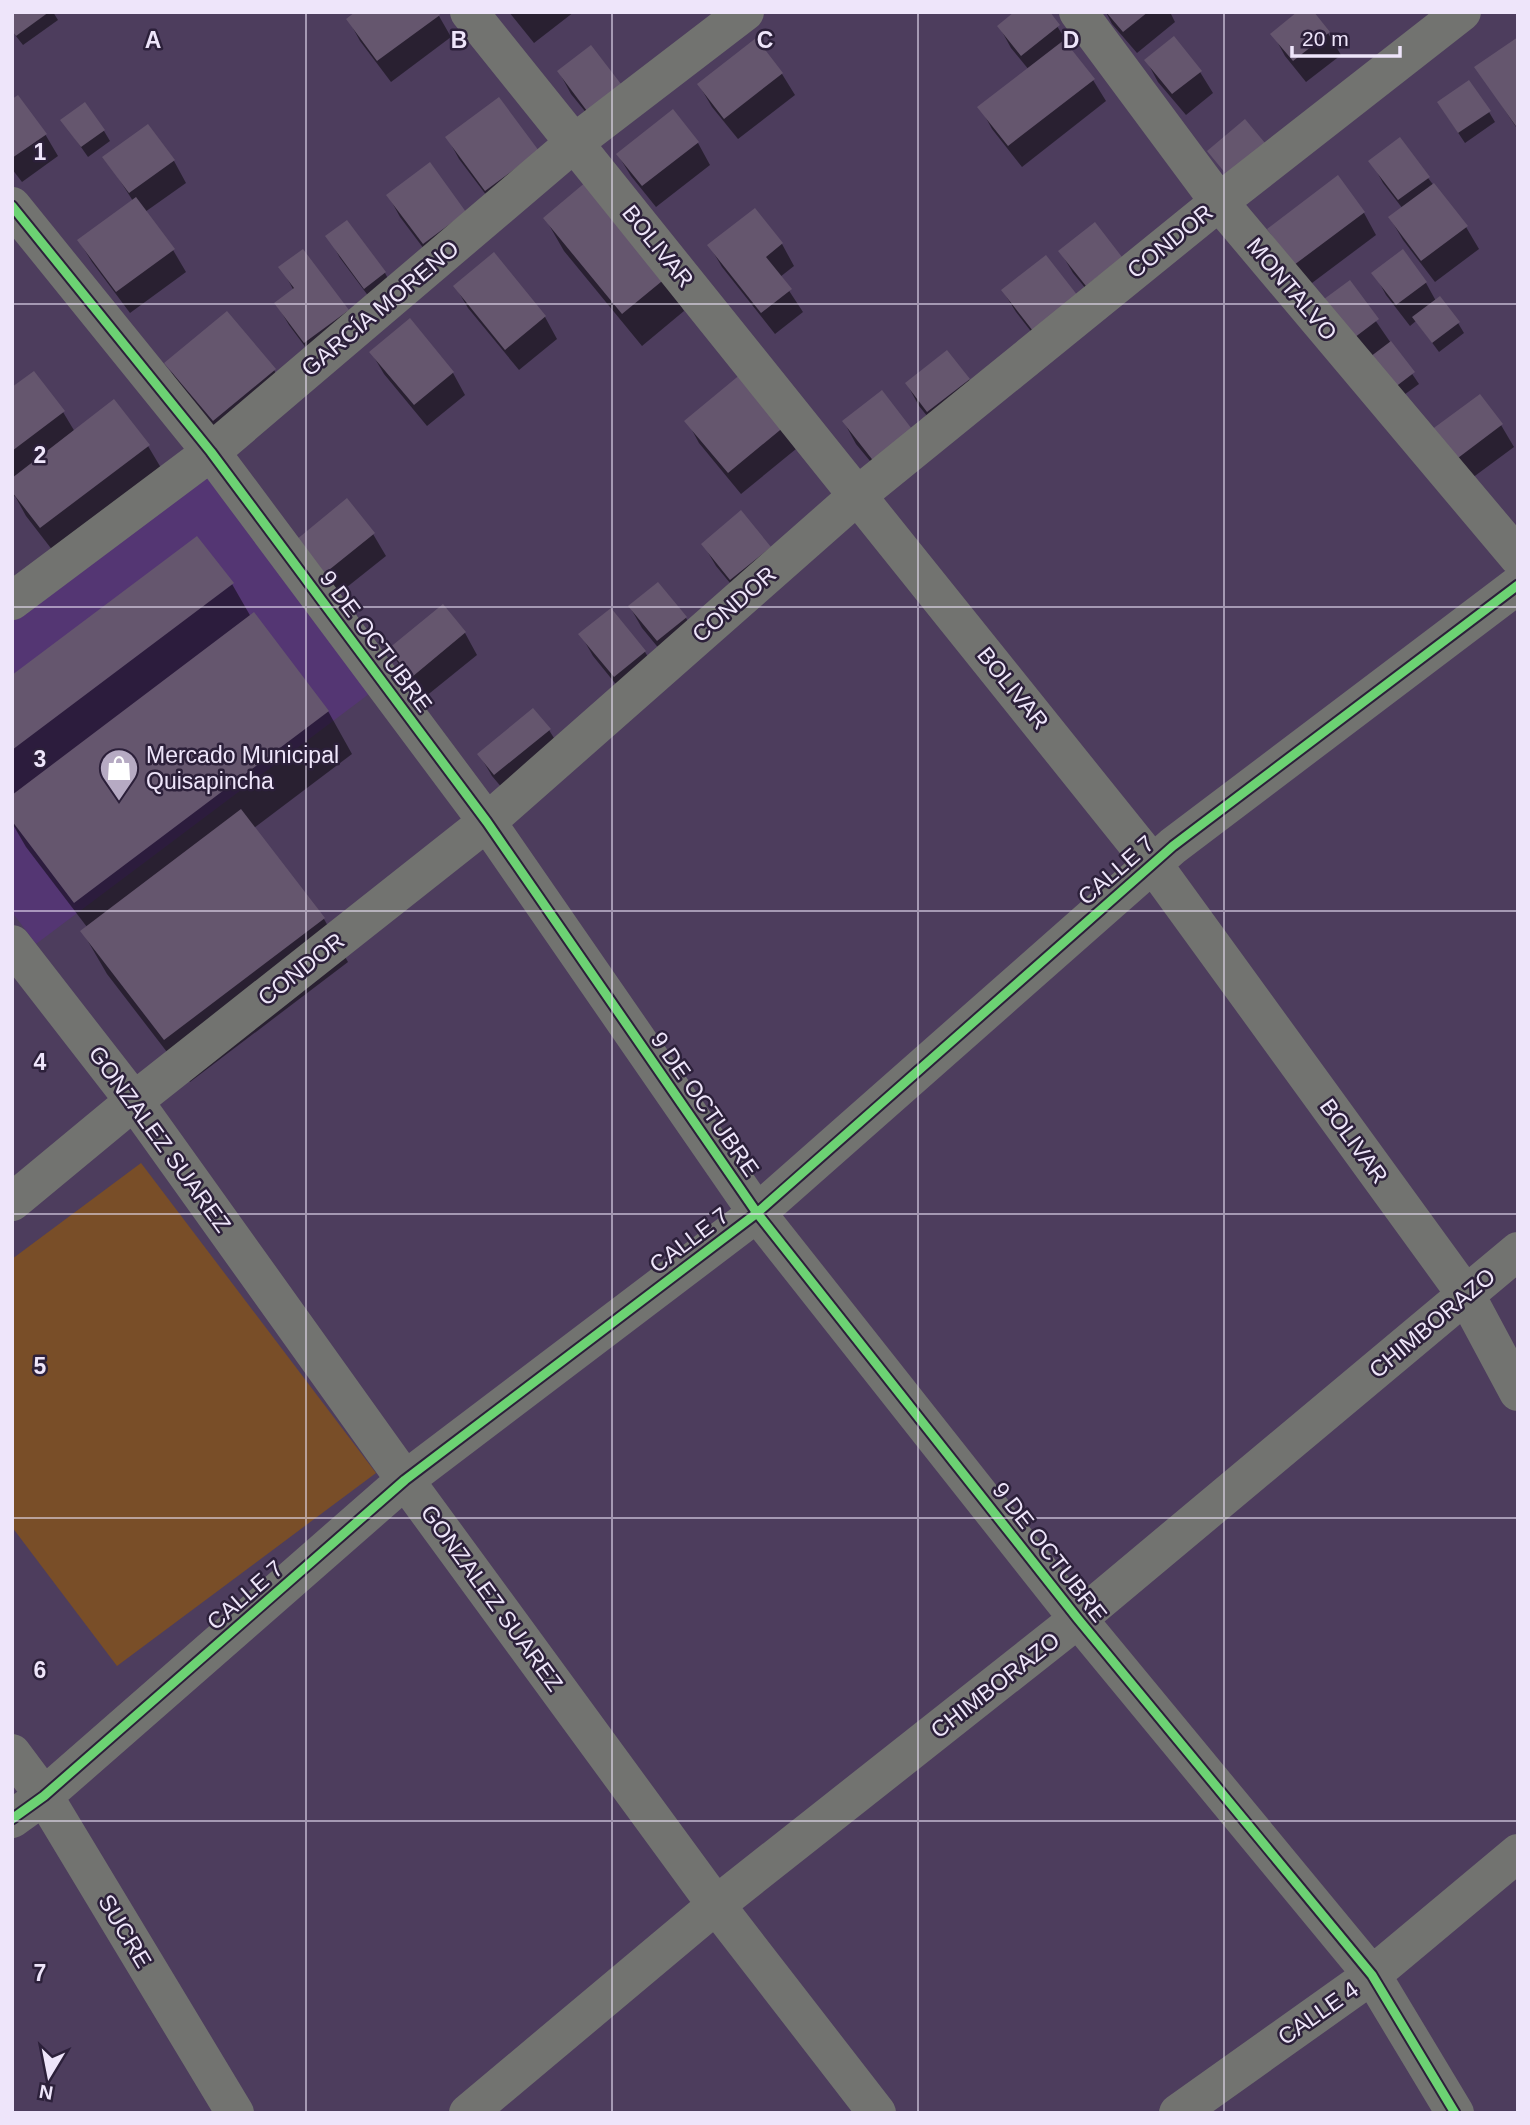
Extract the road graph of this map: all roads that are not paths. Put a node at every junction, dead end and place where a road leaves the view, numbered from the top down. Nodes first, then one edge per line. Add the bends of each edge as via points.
1 (469, 12) edge
2 (745, 12) edge
3 (1078, 12) edge
4 (1462, 12) edge
5 (574, 143) junction
6 (1219, 202) junction
7 (12, 206) edge
8 (211, 453) junction
9 (858, 495) junction
10 (1518, 556) edge
11 (1518, 585) edge
12 (12, 601) edge
13 (487, 822) junction
14 (1153, 864) junction
15 (12, 944) edge
16 (134, 1101) junction
17 (12, 1202) edge
18 (757, 1213) junction
19 (1518, 1251) edge
20 (1466, 1295) junction
21 (1518, 1392) edge
22 (405, 1480) junction
23 (1078, 1619) junction
24 (12, 1753) edge
25 (44, 1796) junction
26 (12, 1819) edge
27 (1518, 1853) edge
28 (716, 1905) junction
29 (1372, 1975) junction
30 (234, 2113) edge
31 (468, 2113) edge
32 (877, 2113) edge
33 (1178, 2113) edge
34 (1455, 2113) edge

1 - 5 street, BOLIVAR
2 - 5 street, GARCÍA MORENO
3 - 6 street, MONTALVO
4 - 6 street, CONDOR
5 - 8 street, GARCÍA MORENO
5 - 9 street, BOLIVAR
6 - 9 street, CONDOR
6 - 10 street, MONTALVO
7 - 8 street, 9 DE OCTUBRE
8 - 12 street, GARCÍA MORENO
8 - 13 street, 9 DE OCTUBRE
9 - 13 street, CONDOR
9 - 14 street, BOLIVAR
11 - 14 street, CALLE 7
13 - 16 street, CONDOR
13 - 18 street, 9 DE OCTUBRE
14 - 18 street, CALLE 7
14 - 20 street, BOLIVAR
15 - 16 street, GONZALEZ SUAREZ
16 - 17 street, CONDOR
16 - 22 street, GONZALEZ SUAREZ
18 - 22 street, CALLE 7
18 - 23 street, 9 DE OCTUBRE
19 - 20 street, CHIMBORAZO
20 - 21 street, BOLIVAR
20 - 23 street, CHIMBORAZO
22 - 25 street, CALLE 7
22 - 28 street, GONZALEZ SUAREZ
23 - 28 street, CHIMBORAZO
23 - 29 street, 9 DE OCTUBRE
24 - 25 street, SUCRE
25 - 26 street, CALLE 7
25 - 30 street, SUCRE
27 - 29 street, CALLE 4
28 - 31 street, CHIMBORAZO
28 - 32 street, GONZALEZ SUAREZ
29 - 33 street, CALLE 4
29 - 34 street, 9 DE OCTUBRE

